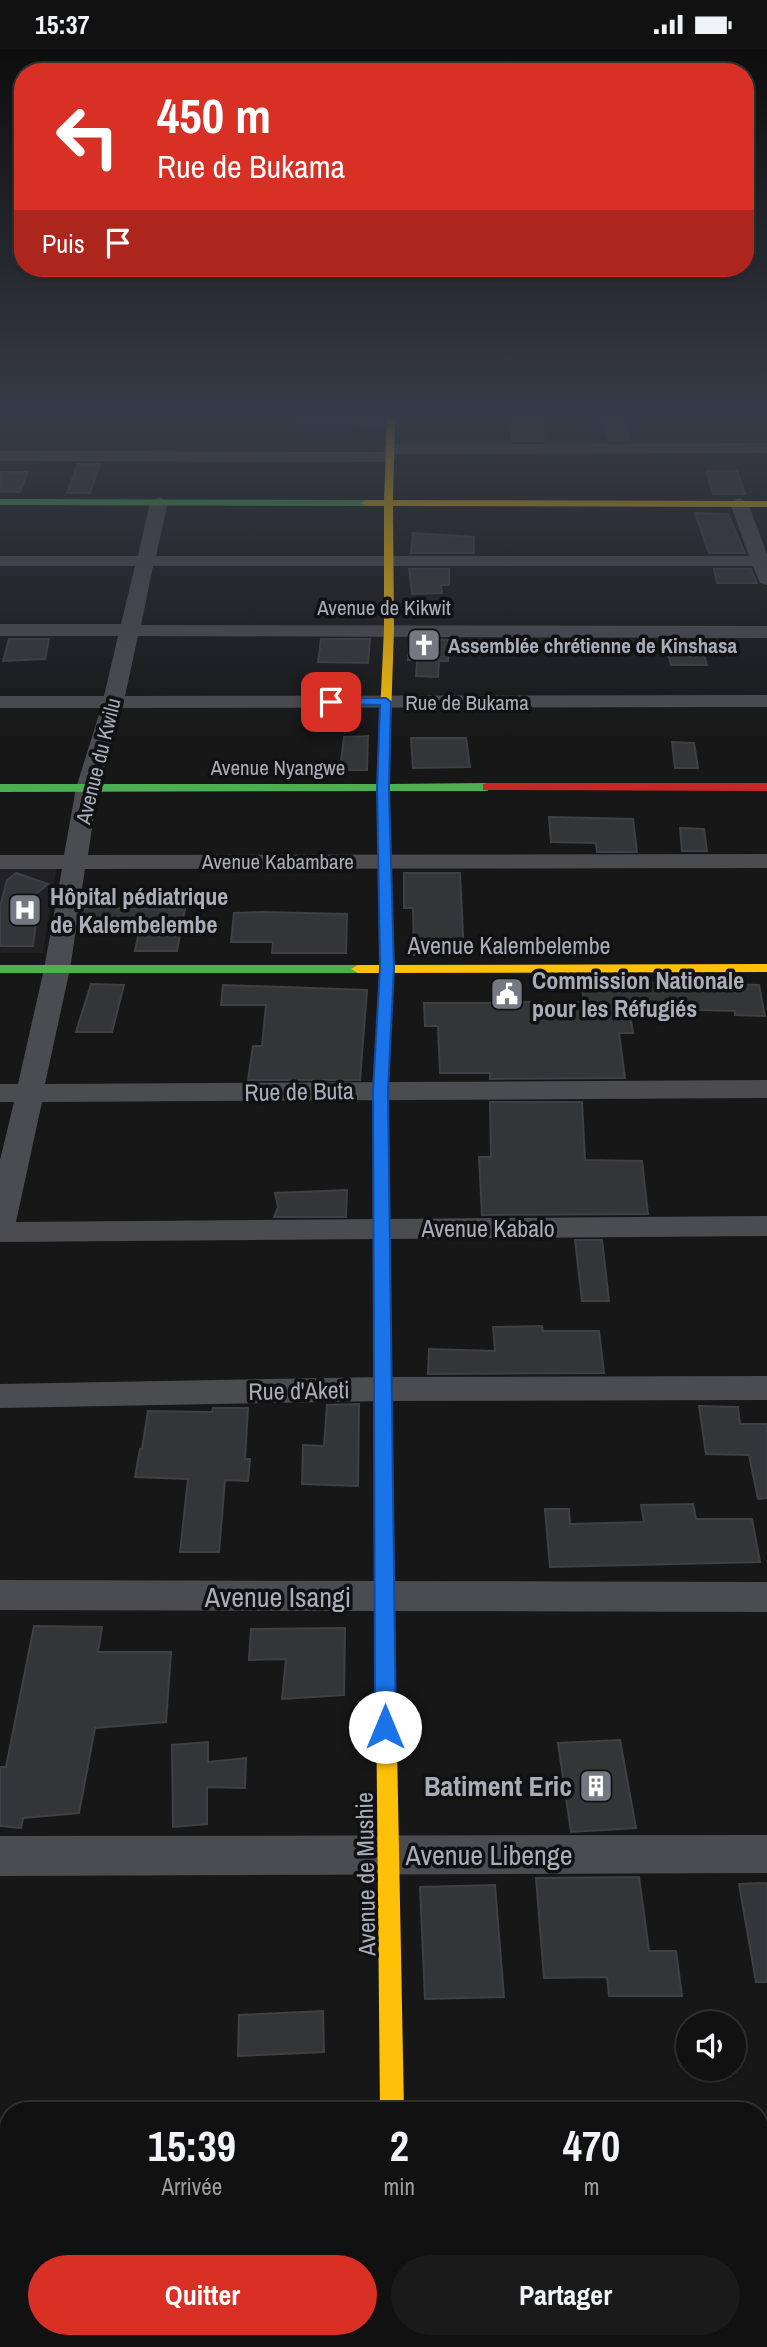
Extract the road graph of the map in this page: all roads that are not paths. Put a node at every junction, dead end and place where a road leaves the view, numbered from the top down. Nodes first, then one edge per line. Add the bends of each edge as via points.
1 (153, 526) edge
2 (389, 526) edge
3 (747, 526) edge
4 (0, 561) edge
5 (145, 561) junction
6 (760, 561) junction
7 (390, 562) junction
8 (767, 579) edge
9 (389, 629) junction
10 (0, 630) edge
11 (130, 631) junction
12 (767, 632) edge
13 (767, 701) edge
14 (0, 702) edge
15 (113, 702) junction
16 (386, 702) junction
17 (767, 787) edge
18 (0, 788) edge
19 (87, 788) junction
20 (383, 788) junction
21 (384, 860) junction
22 (767, 860) edge
23 (0, 862) edge
24 (75, 862) junction
25 (387, 968) junction
26 (767, 968) edge
27 (0, 969) edge
28 (58, 969) junction
29 (767, 1089) edge
30 (380, 1090) junction
31 (0, 1093) edge
32 (30, 1094) junction
33 (767, 1226) edge
34 (0, 1229) edge
35 (381, 1229) junction
36 (767, 1388) edge
37 (383, 1389) junction
38 (0, 1396) edge
39 (0, 1595) edge
40 (767, 1597) edge
41 (384, 1598) junction
42 (767, 1854) edge
43 (0, 1856) edge
44 (387, 1856) junction
45 (393, 2102) edge

1 - 5 street, Avenue du Kwilu
2 - 7 street, Avenue de Mushie
3 - 6 street
4 - 5 street
5 - 7 street
5 - 11 street, Avenue du Kwilu
6 - 7 street
6 - 8 street
7 - 9 street, Avenue de Mushie
9 - 11 street, Avenue de Kikwit
9 - 12 street, Avenue de Kikwit
9 - 16 street, Avenue de Mushie
10 - 11 street, Avenue de Kikwit
11 - 15 street, Avenue du Kwilu
13 - 16 street, Rue de Bukama
14 - 15 street, Rue de Bukama
15 - 16 street, Rue de Bukama
15 - 19 street, Avenue du Kwilu
16 - 20 street, Avenue de Mushie
17 - 20 street, Avenue Nyangwe
18 - 19 street, Avenue Nyangwe
19 - 20 street, Avenue Nyangwe
19 - 24 street, Avenue du Kwilu
20 - 21 street, Avenue de Mushie
21 - 22 street, Avenue Kabambare
21 - 24 street, Avenue Kabambare
21 - 25 street, Avenue de Mushie
23 - 24 street, Avenue Kabambare
24 - 28 street, Avenue du Kwilu
25 - 26 street, Avenue Kalembelembe
25 - 28 street, Avenue Kalembelembe
25 - 30 street, Avenue de Mushie
27 - 28 street, Avenue Kalembelembe
28 - 32 street, Avenue du Kwilu
29 - 30 street, Rue de Buta
30 - 32 street, Rue de Buta
30 - 35 street, Avenue de Mushie
31 - 32 street, Rue de Buta
32 - 34 street, Avenue du Kwilu
33 - 35 street, Avenue Kabalo
34 - 35 street, Avenue Kabalo
35 - 37 street, Avenue de Mushie
36 - 37 street, Rue d'Aketi
37 - 38 street, Rue d'Aketi
37 - 41 street, Avenue de Mushie
39 - 41 street, Avenue Isangi
40 - 41 street, Avenue Isangi
41 - 44 street, Avenue de Mushie
42 - 44 street, Avenue Libenge
43 - 44 street, Avenue Libenge
44 - 45 street, Avenue de Mushie

